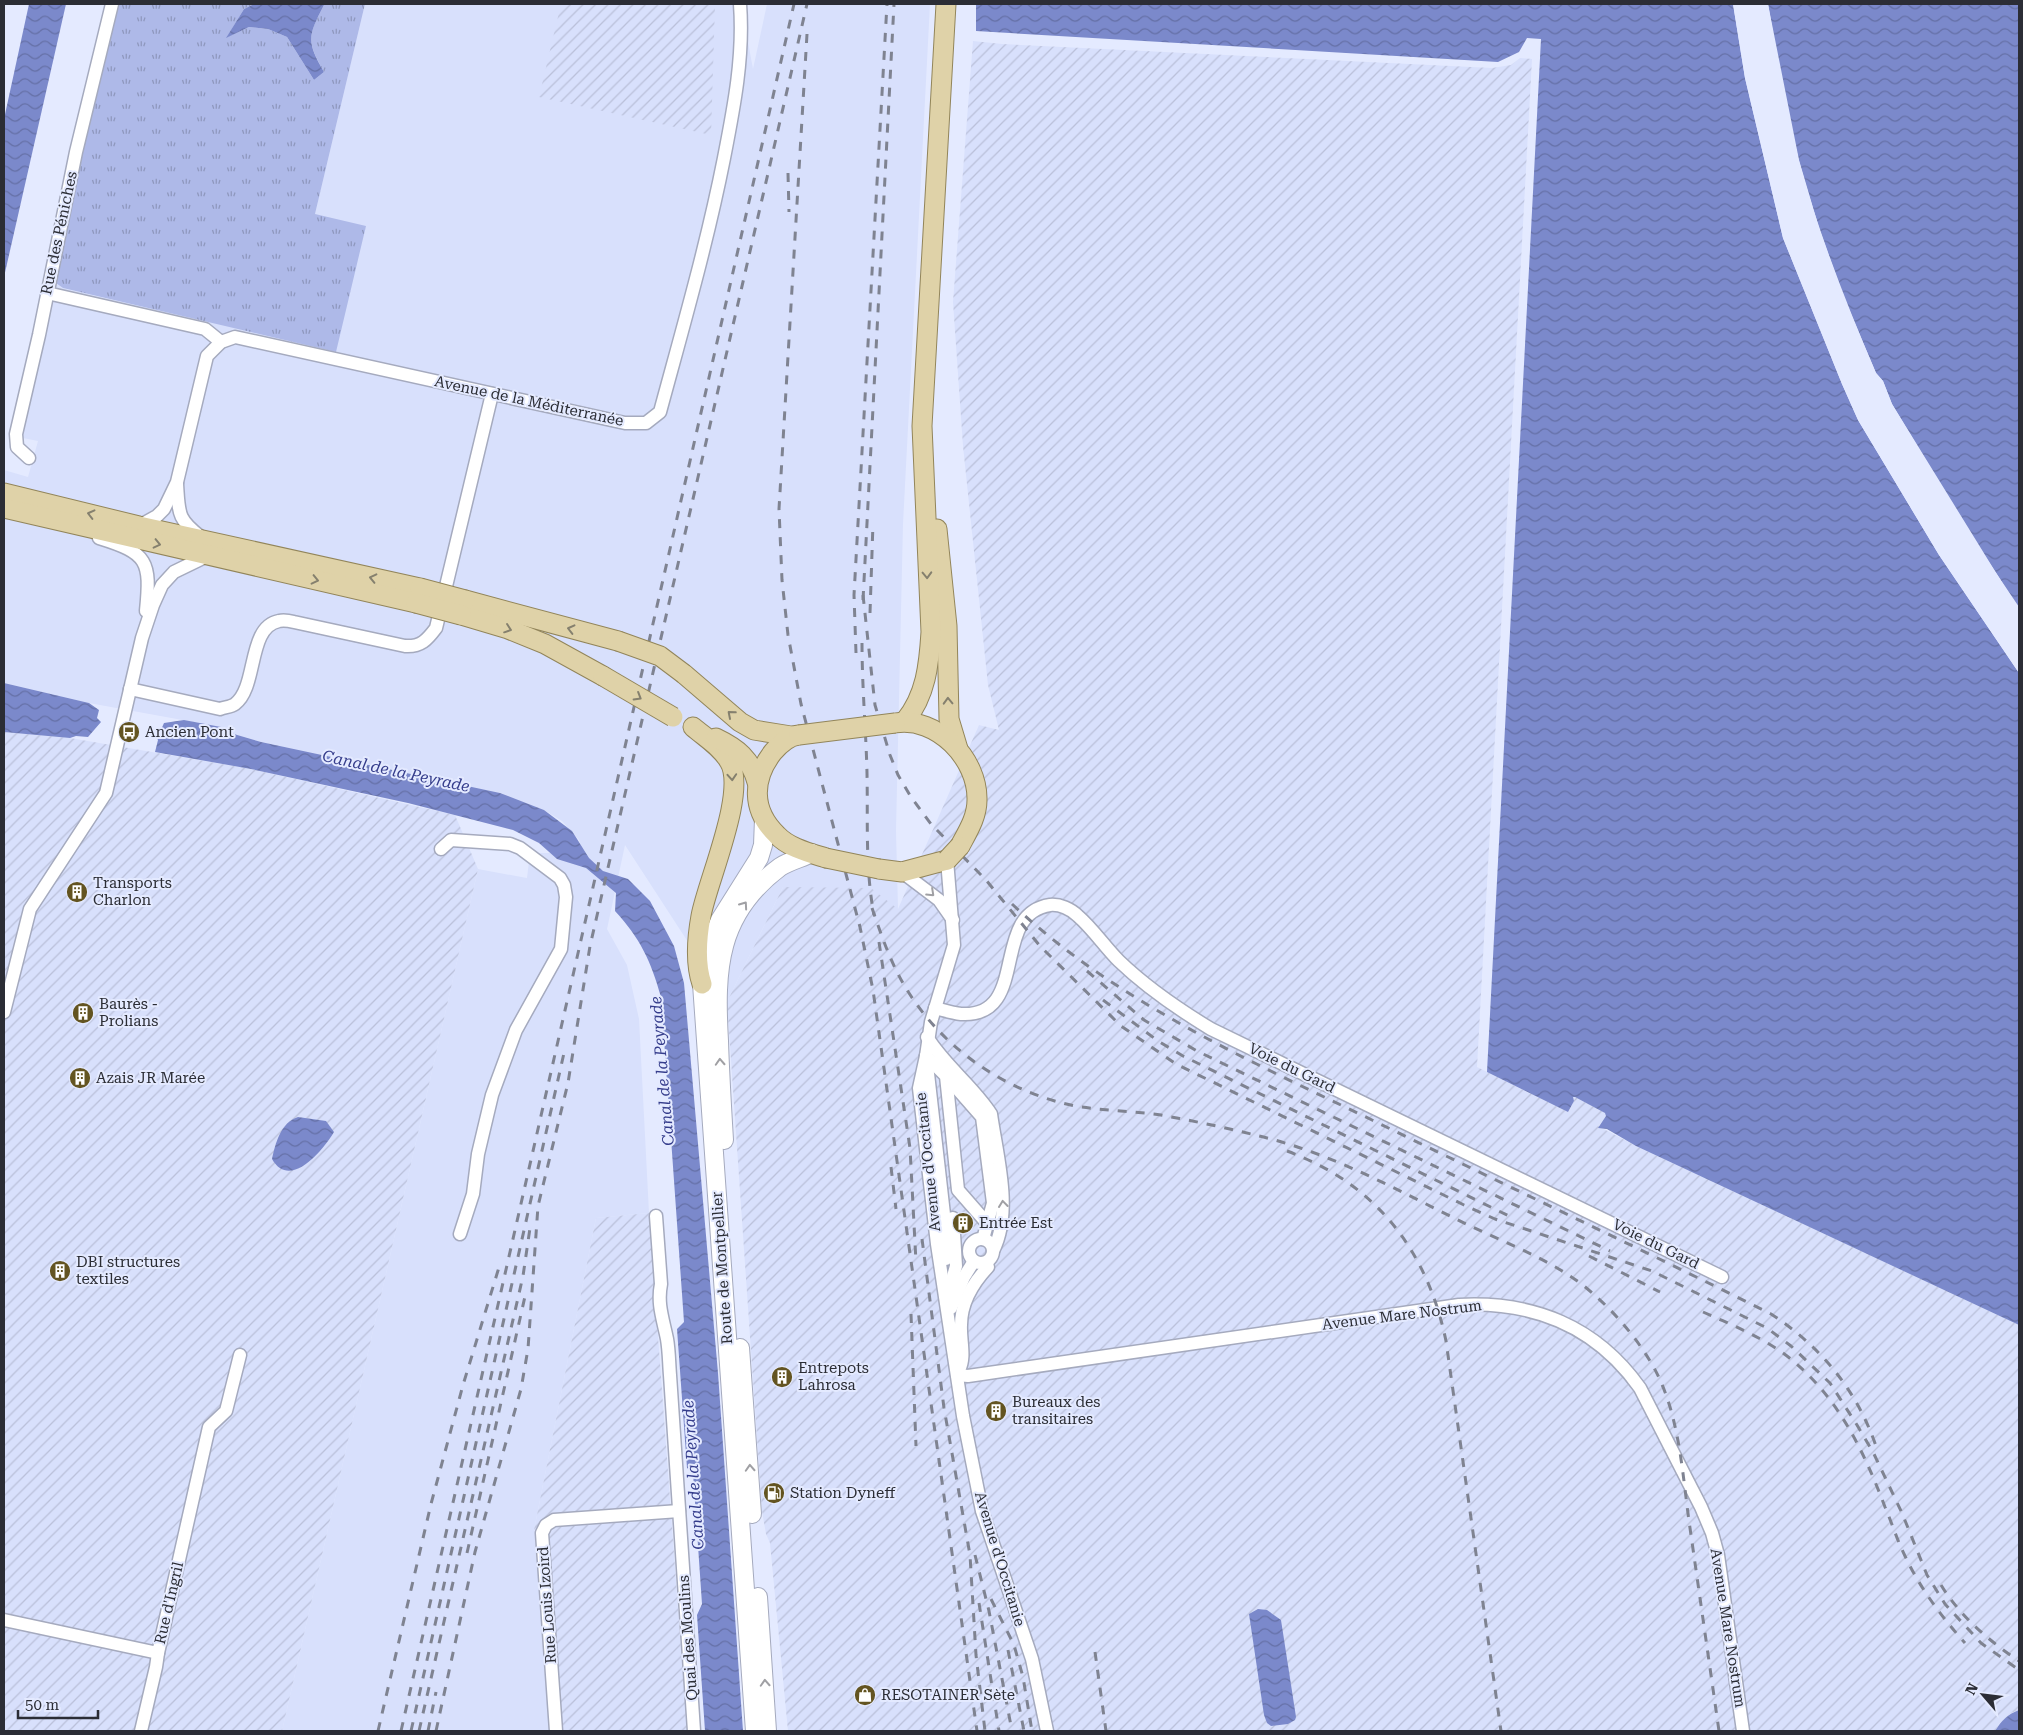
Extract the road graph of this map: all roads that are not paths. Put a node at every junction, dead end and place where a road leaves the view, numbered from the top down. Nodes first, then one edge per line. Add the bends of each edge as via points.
1 (112, 4) edge
2 (740, 4) edge
3 (946, 4) edge
4 (47, 293) junction
5 (221, 342) junction
6 (925, 386) junction
7 (492, 394) junction
8 (30, 458) dead end
9 (177, 482) junction
10 (4, 493) edge
11 (4, 508) edge
12 (41, 518) junction
13 (139, 526) junction
14 (207, 548) junction
15 (463, 608) junction
16 (145, 626) junction
17 (130, 689) junction
18 (900, 722) junction
19 (693, 727) junction
20 (795, 735) junction
21 (958, 749) junction
22 (757, 782) junction
23 (764, 819) junction
24 (441, 849) dead end
25 (819, 856) junction
26 (947, 860) junction
27 (902, 872) junction
28 (953, 920) junction
29 (702, 984) junction
30 (935, 1008) junction
31 (4, 1012) edge
32 (928, 1037) junction
33 (926, 1056) junction
34 (946, 1076) junction
35 (656, 1216) dead end
36 (986, 1222) junction
37 (460, 1234) dead end
38 (983, 1239) junction
39 (990, 1259) junction
40 (974, 1261) junction
41 (1722, 1277) dead end
42 (947, 1297) junction
43 (948, 1316) junction
44 (240, 1355) dead end
45 (957, 1375) junction
46 (679, 1511) junction
47 (4, 1620) edge
48 (158, 1654) junction
49 (140, 1731) edge
50 (556, 1731) edge
51 (694, 1731) edge
52 (755, 1731) edge
53 (767, 1731) edge
54 (1047, 1731) edge
55 (1743, 1731) edge

1 - 4 street, Rue des Péniches via 76,152
2 - 7 street, Avenue de la Méditerranée via 741,46 729,132 710,228 660,412 646,423 625,423
3 - 6 main road
4 - 5 street via 205,329
4 - 8 street, Rue des Péniches via 16,434 17,447
5 - 7 street, Avenue de la Méditerranée via 234,337
5 - 9 street via 207,356
6 -> 18 main road via 922,426 931,632 922,693 917,707
21 -> 6 main road via 949,719 946,626
7 - 17 street via 436,628 427,639 417,646 405,646 278,621 267,626 260,636 243,696 234,705 220,709
9 - 13 street via 164,509
9 - 14 street via 179,514
13 -> 10 main road
11 - 12 main road
12 -> 14 main road
12 - 16 street via 126,547 140,557 146,564 149,582
13 - 14 main road
14 - 15 main road, bridge
14 - 16 street via 162,585
15 -> 19 main road, bridge via 546,644
20 -> 15 main road, bridge via 754,730 740,722 660,656 618,641
16 - 17 street
17 - 31 street via 106,793 30,909
18 - 20 main road, bridge
18 - 21 main road via 921,725 945,736
19 - 22 main road via 733,746 754,770
19 -> 29 main road via 721,750 731,763 733,782 730,816 701,916 698,972
20 - 22 main road via 765,762
21 - 26 main road, bridge via 971,770 977,802 973,821 960,846
22 - 23 main road
23 - 25 main road via 777,836
23 - 29 main road, Route de Montpellier via 764,845 720,920
24 - 37 street via 451,840 510,844 531,855 560,878 566,897 561,949 516,1030 492,1094 478,1154 473,1194
25 - 27 main road, bridge
53 -> 25 main road, Route de Montpellier via 725,1146 717,983 723,944 742,907 757,888 782,866
26 - 27 main road
26 - 28 street, Avenue d'Occitanie
27 -> 28 street via 938,900
28 - 30 street, Avenue d'Occitanie via 954,945
29 - 52 main road, Route de Montpellier
30 - 32 street, Avenue d'Occitanie
30 - 41 street, Voie du Gard via 961,1014 988,1008 998,997 1020,923 1036,910 1058,905 1077,915 1149,988 1211,1029
32 - 33 street, Avenue d'Occitanie
39 -> 32 street via 1001,1235 1004,1212 991,1114 937,1054
33 - 34 street
33 - 42 street, Avenue d'Occitanie via 919,1088 937,1244
33 - 42 street, Avenue d'Occitanie via 937,1085 956,1242 956,1266
34 - 36 street via 958,1190
34 - 36 street via 982,1116 992,1203
35 - 46 street, Quai des Moulins via 659,1294 667,1339
36 - 38 street
38 - 39 street via 990,1243
38 - 40 street via 975,1240 970,1246 969,1254
39 - 40 street via 980,1263
39 - 45 street via 964,1304 960,1325 963,1363
40 - 43 street
42 - 43 street, Avenue d'Occitanie
43 - 45 street, Avenue d'Occitanie
44 - 48 street, Rue d'Ingril via 226,1411 209,1427
45 - 54 street, Avenue d'Occitanie via 982,1511 1032,1659
45 - 55 street, Avenue Mare Nostrum via 968,1376 1459,1305 1507,1306 1559,1320 1586,1335 1628,1371 1640,1388 1701,1507 1718,1555
46 - 50 street, Rue Louis Izoird via 554,1520 546,1525 542,1533
46 - 51 street, Quai des Moulins
47 - 48 street, Rue d'Ingril
48 - 49 street

